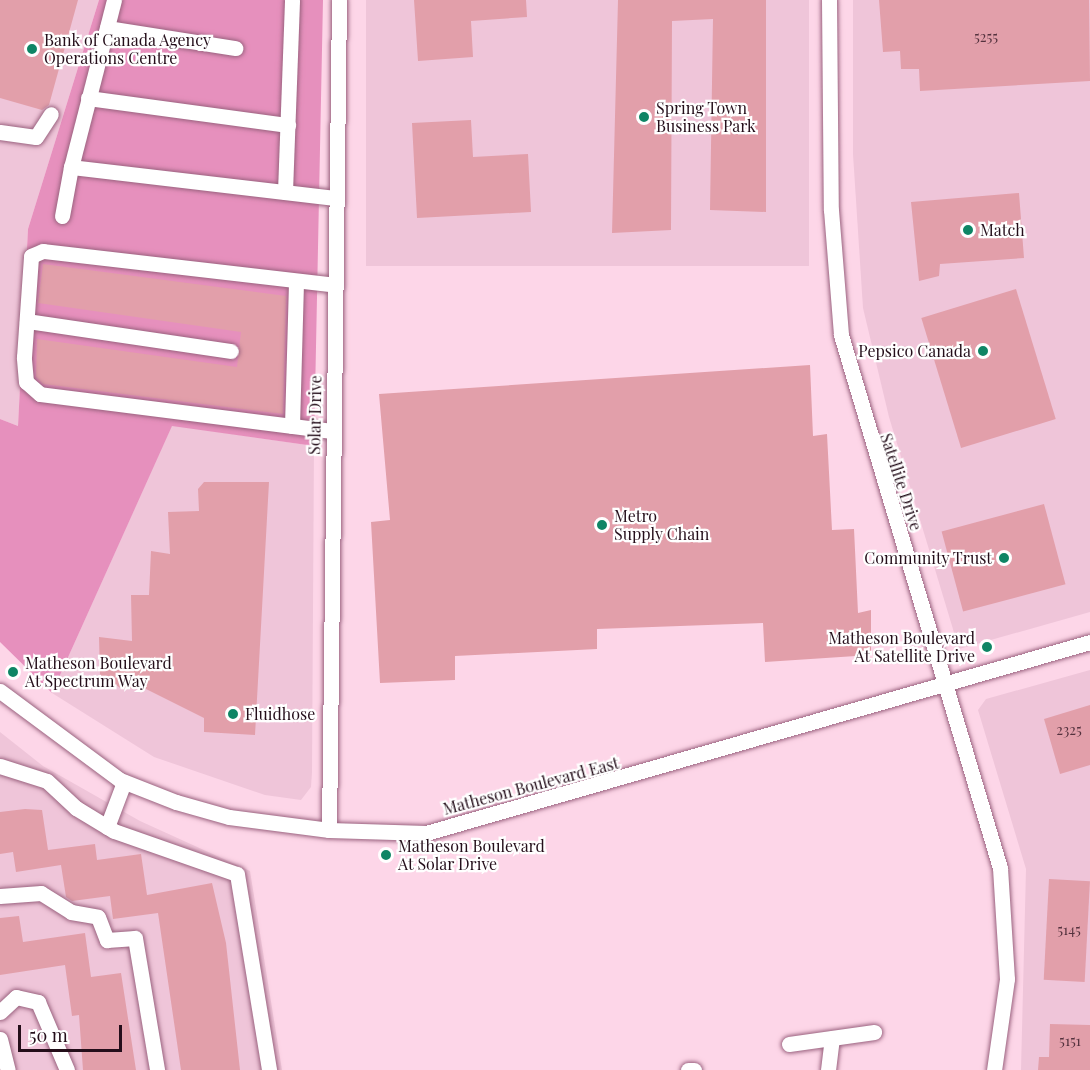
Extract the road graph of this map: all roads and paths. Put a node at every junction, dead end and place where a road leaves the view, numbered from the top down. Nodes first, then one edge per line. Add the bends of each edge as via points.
1 (114, 0) edge
2 (292, 0) edge
3 (339, 0) edge
4 (829, 0) edge
5 (107, 28) junction
6 (235, 48) dead end
7 (88, 98) junction
8 (51, 114) dead end
9 (288, 126) junction
10 (0, 132) edge
11 (71, 166) junction
12 (285, 192) junction
13 (336, 198) junction
14 (62, 216) dead end
15 (296, 281) junction
16 (335, 285) junction
17 (27, 321) junction
18 (231, 351) dead end
19 (292, 426) junction
20 (333, 431) junction
21 (1090, 642) edge
22 (945, 686) junction
23 (0, 691) edge
24 (0, 766) edge
25 (124, 782) junction
26 (107, 827) junction
27 (329, 830) junction
28 (0, 896) edge
29 (0, 1012) edge
30 (874, 1032) dead end
31 (832, 1038) junction
32 (0, 1039) edge
33 (789, 1044) dead end
34 (8, 1070) edge
35 (67, 1070) edge
36 (157, 1070) edge
37 (269, 1070) edge
38 (687, 1070) edge
39 (694, 1070) edge
40 (828, 1070) edge
41 (994, 1070) edge

1 - 5 street
2 - 9 street
3 - 13 street, Solar Drive
4 - 22 street, Satellite Drive via 831,210 841,334
5 - 6 street
5 - 7 street
7 - 9 street
7 - 11 street
8 - 10 street via 36,137
9 - 12 street
11 - 12 street
11 - 14 street
12 - 13 street
13 - 16 street, Solar Drive
15 - 16 street
15 - 17 street via 43,251 32,256
15 - 19 street
16 - 20 street, Solar Drive
17 - 18 street
17 - 19 street via 26,382 40,394
19 - 20 street
20 - 27 street, Solar Drive
21 - 22 street, Matheson Boulevard East
22 - 27 street, Matheson Boulevard East via 426,833
22 - 41 street, Satellite Drive via 1000,868 1007,980
23 - 25 street, Matheson Boulevard East via 59,739
24 - 26 street via 47,781
25 - 26 street
25 - 27 street, Matheson Boulevard East via 229,817
26 - 37 street via 237,874
28 - 36 street via 41,893 71,912 98,917 107,940 135,938
29 - 35 street via 16,997 38,1002
30 - 31 street
31 - 33 street
31 - 40 street
32 - 34 street
38 - 39 street

